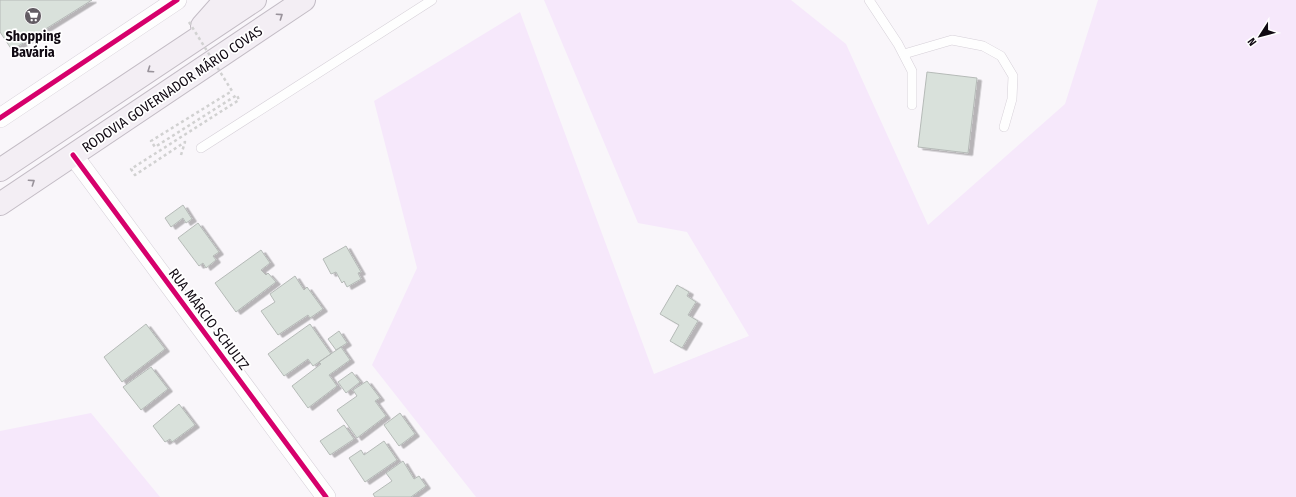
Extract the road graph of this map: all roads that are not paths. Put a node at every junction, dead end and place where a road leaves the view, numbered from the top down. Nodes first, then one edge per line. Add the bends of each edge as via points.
1 (177, 0) edge
2 (225, 0) edge
3 (255, 0) edge
4 (304, 0) edge
5 (432, 0) edge
6 (869, 0) edge
7 (183, 48) junction
8 (904, 54) junction
9 (912, 105) dead end
10 (0, 118) edge
11 (1004, 127) dead end
12 (201, 148) dead end
13 (73, 155) junction
14 (0, 170) edge
15 (0, 204) edge
16 (326, 497) edge

1 - 10 street
2 - 7 highway
3 - 7 highway, RODOVIA GOVERNADOR MÁRIO COVAS
13 -> 4 highway, RODOVIA GOVERNADOR MÁRIO COVAS
5 - 12 lane
6 - 8 lane
7 -> 14 highway, RODOVIA GOVERNADOR MÁRIO COVAS
8 - 9 lane via 912,71
8 - 11 lane via 952,40 983,46 1001,56 1012,76 1012,99
15 -> 13 highway, RODOVIA GOVERNADOR MÁRIO COVAS
13 - 16 street, RUA MÁRCIO SCHULTZ

